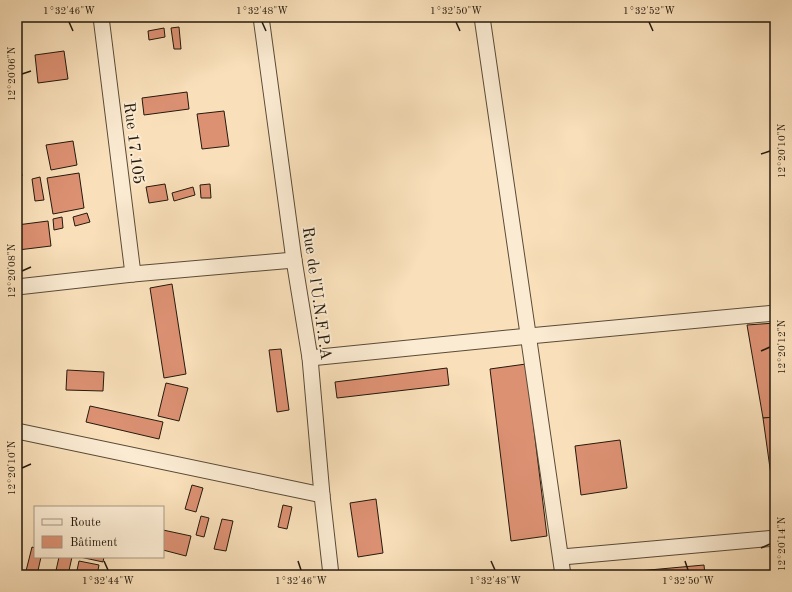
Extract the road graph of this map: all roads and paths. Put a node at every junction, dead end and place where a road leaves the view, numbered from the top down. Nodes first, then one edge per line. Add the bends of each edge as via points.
1 (101, 17) edge
2 (261, 17) edge
3 (482, 17) edge
4 (294, 260) junction
5 (133, 274) junction
6 (17, 287) edge
7 (775, 314) edge
8 (529, 336) junction
9 (310, 358) junction
10 (17, 431) edge
11 (322, 495) junction
12 (775, 538) edge
13 (562, 557) junction
14 (331, 575) edge
15 (563, 575) edge

1 - 5 street, Rue 17.105
2 - 4 street, Rue de l'U.N.F.P.A
3 - 8 street
4 - 5 street
4 - 9 street, Rue de l'U.N.F.P.A
5 - 6 street
7 - 8 street
8 - 9 street
8 - 13 street
9 - 11 street, Rue de l'U.N.F.P.A
10 - 11 street
11 - 14 street, Rue de l'U.N.F.P.A
12 - 13 street
13 - 15 street

